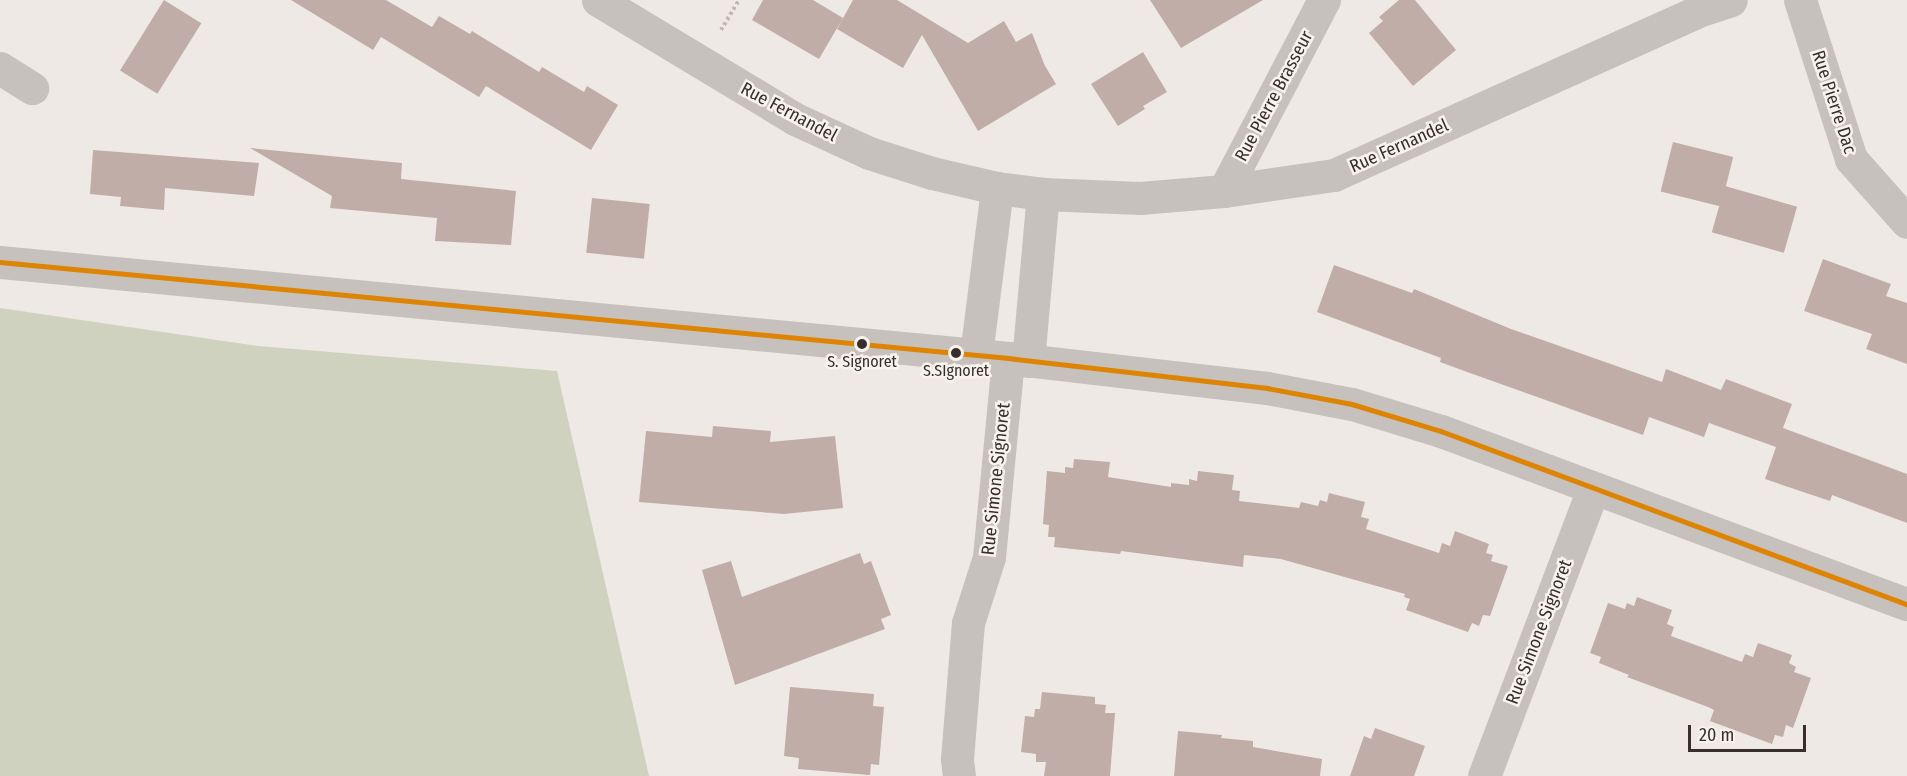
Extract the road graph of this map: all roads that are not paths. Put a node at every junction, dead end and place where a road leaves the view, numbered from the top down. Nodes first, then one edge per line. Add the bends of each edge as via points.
1 (598, 0) edge
2 (1324, 0) edge
3 (1731, 0) edge
4 (1800, 0) edge
5 (0, 68) edge
6 (32, 88) dead end
7 (997, 188) junction
8 (1224, 191) junction
9 (1043, 194) junction
10 (1907, 222) edge
11 (0, 262) edge
12 (1004, 358) junction
13 (1593, 489) junction
14 (1907, 604) edge
15 (959, 776) edge
16 (1484, 776) edge

1 - 7 street, Rue Fernandel via 795,119 869,153
2 - 8 street, Rue Pierre Brasseur
3 - 8 street, Rue Fernandel via 1334,175
4 - 10 street, Rue Pierre Dac via 1851,159
5 - 6 street
7 - 9 street, Rue Fernandel
7 - 12 street
8 - 9 street, Rue Fernandel via 1140,198
9 - 12 street
11 - 12 street
12 - 13 street via 1267,388 1352,404 1441,430
12 - 15 street, Rue Simone Signoret via 989,556 968,623
13 - 14 street
13 - 16 street, Rue Simone Signoret

